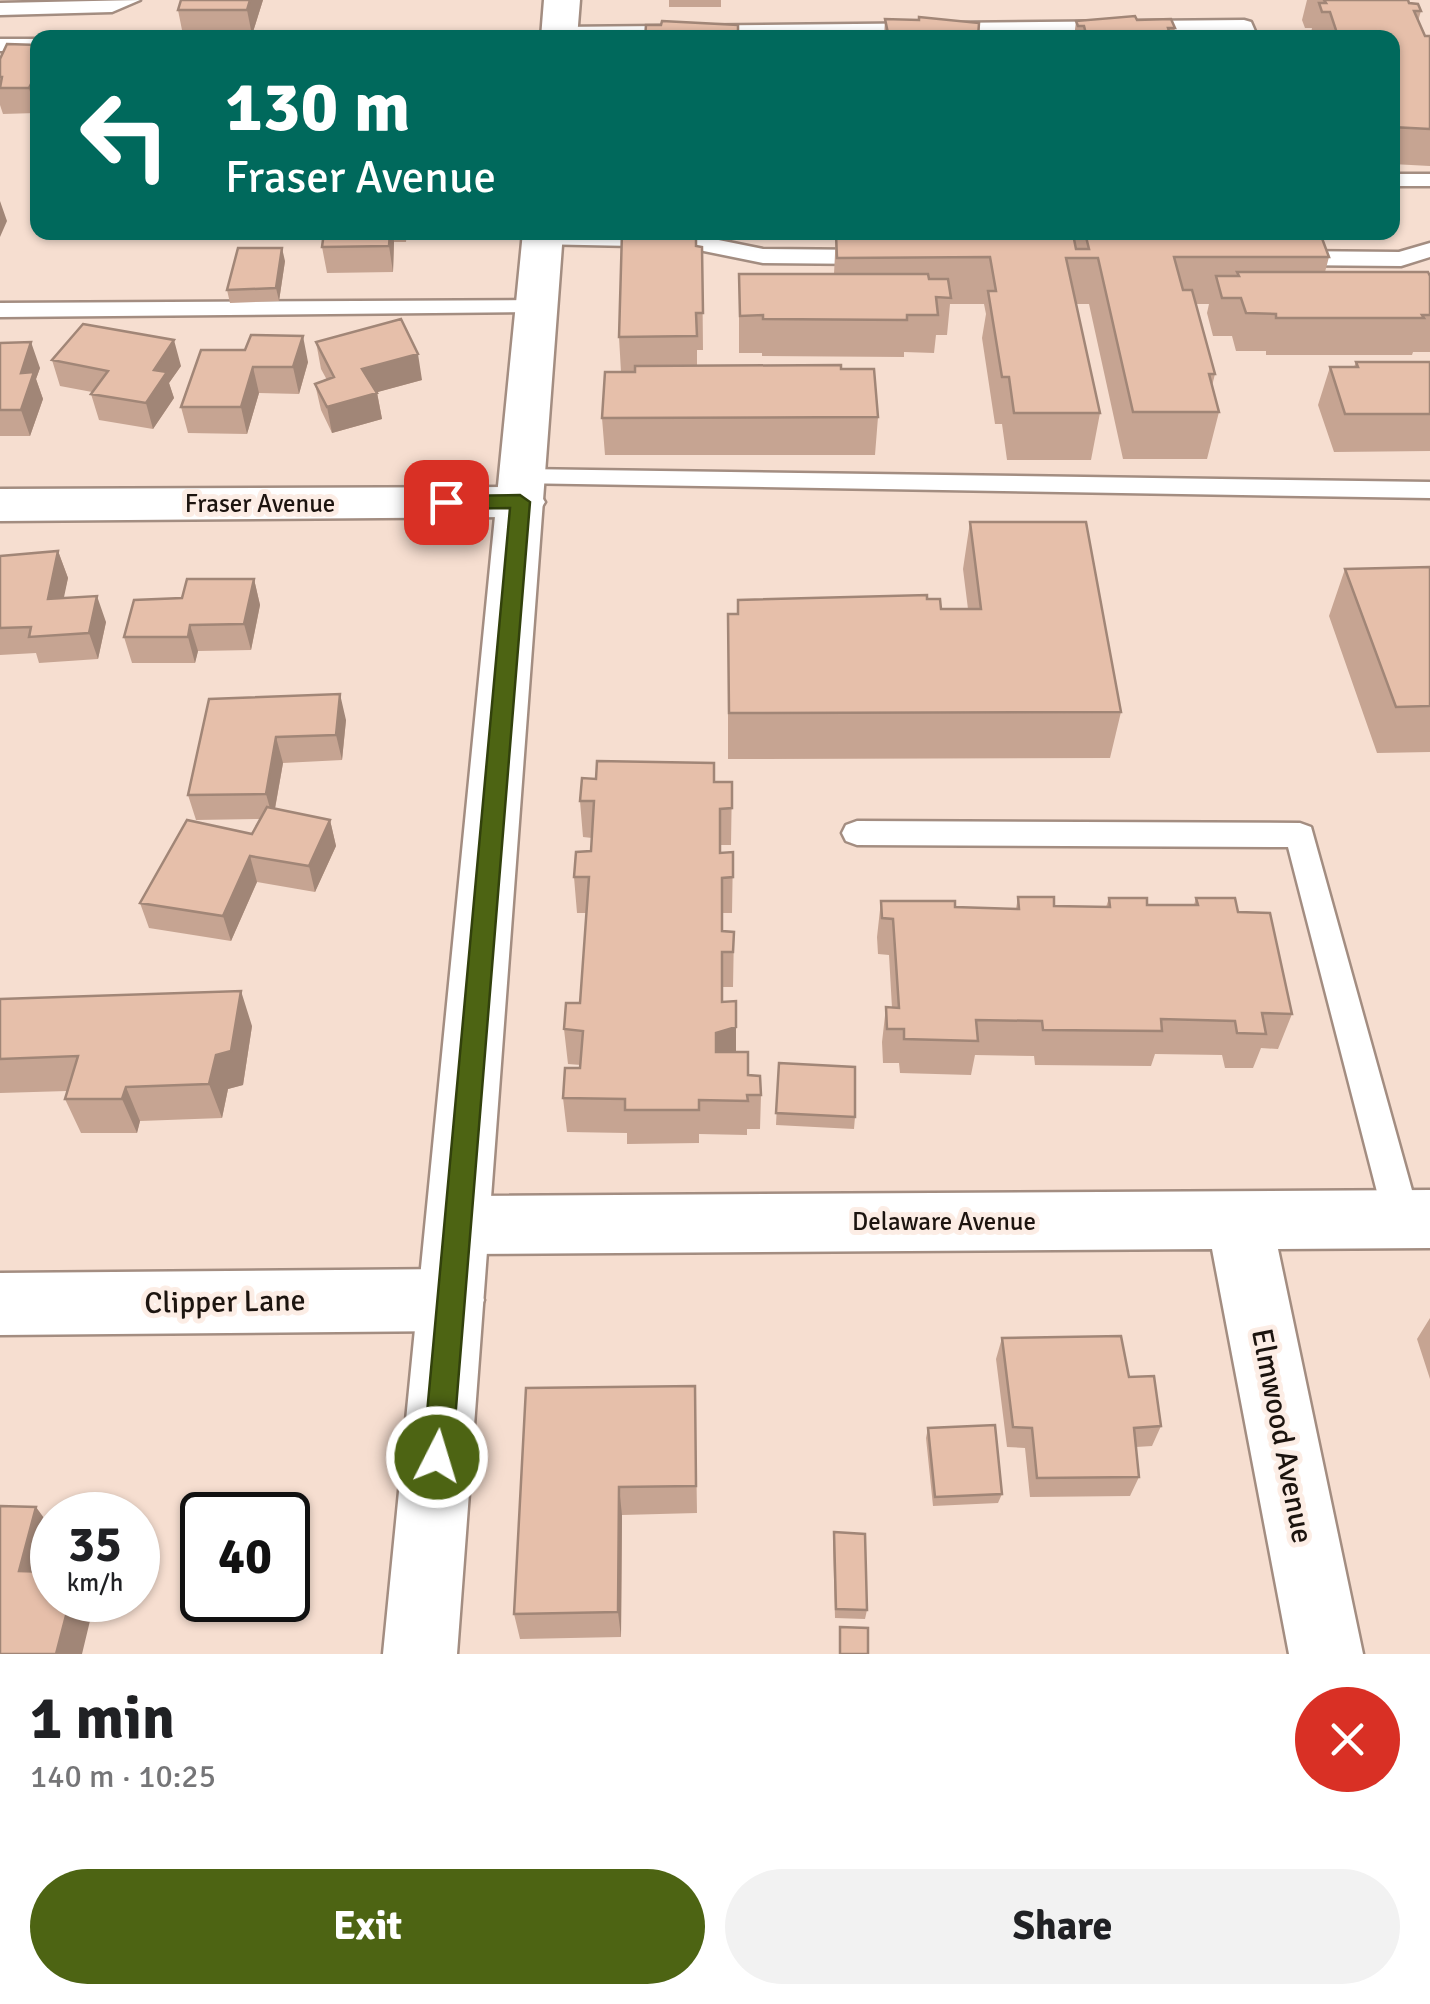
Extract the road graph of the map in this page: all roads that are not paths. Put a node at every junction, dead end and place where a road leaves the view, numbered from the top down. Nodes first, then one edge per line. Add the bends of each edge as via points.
1 (130, 0) edge
2 (0, 8) edge
3 (560, 23) edge
4 (726, 30) edge
5 (1032, 30) edge
6 (1245, 30) edge
7 (0, 45) edge
8 (30, 45) edge
9 (1400, 180) edge
10 (1430, 180) edge
11 (542, 240) edge
12 (684, 240) edge
13 (1430, 250) edge
14 (903, 257) edge
15 (1261, 258) edge
16 (537, 306) junction
17 (0, 310) edge
18 (522, 489) junction
19 (1430, 490) edge
20 (0, 505) edge
21 (857, 833) dead end
22 (1239, 1219) junction
23 (1416, 1219) edge
24 (458, 1224) junction
25 (451, 1300) junction
26 (0, 1304) edge
27 (420, 1654) edge
28 (1326, 1654) edge

1 - 2 lane
3 - 4 lane
5 - 6 lane
7 - 8 lane
9 - 10 lane
11 - 16 street
12 - 14 lane via 763,256
13 - 15 lane via 1401,258
16 - 17 lane
16 - 18 street
18 - 19 lane
18 - 20 street, Fraser Avenue
18 - 24 street
21 - 23 lane via 1300,835
22 - 23 street, Delaware Avenue
22 - 24 street, Delaware Avenue
22 - 28 street, Elmwood Avenue
24 - 25 street
25 - 26 street, Clipper Lane
25 - 27 street

